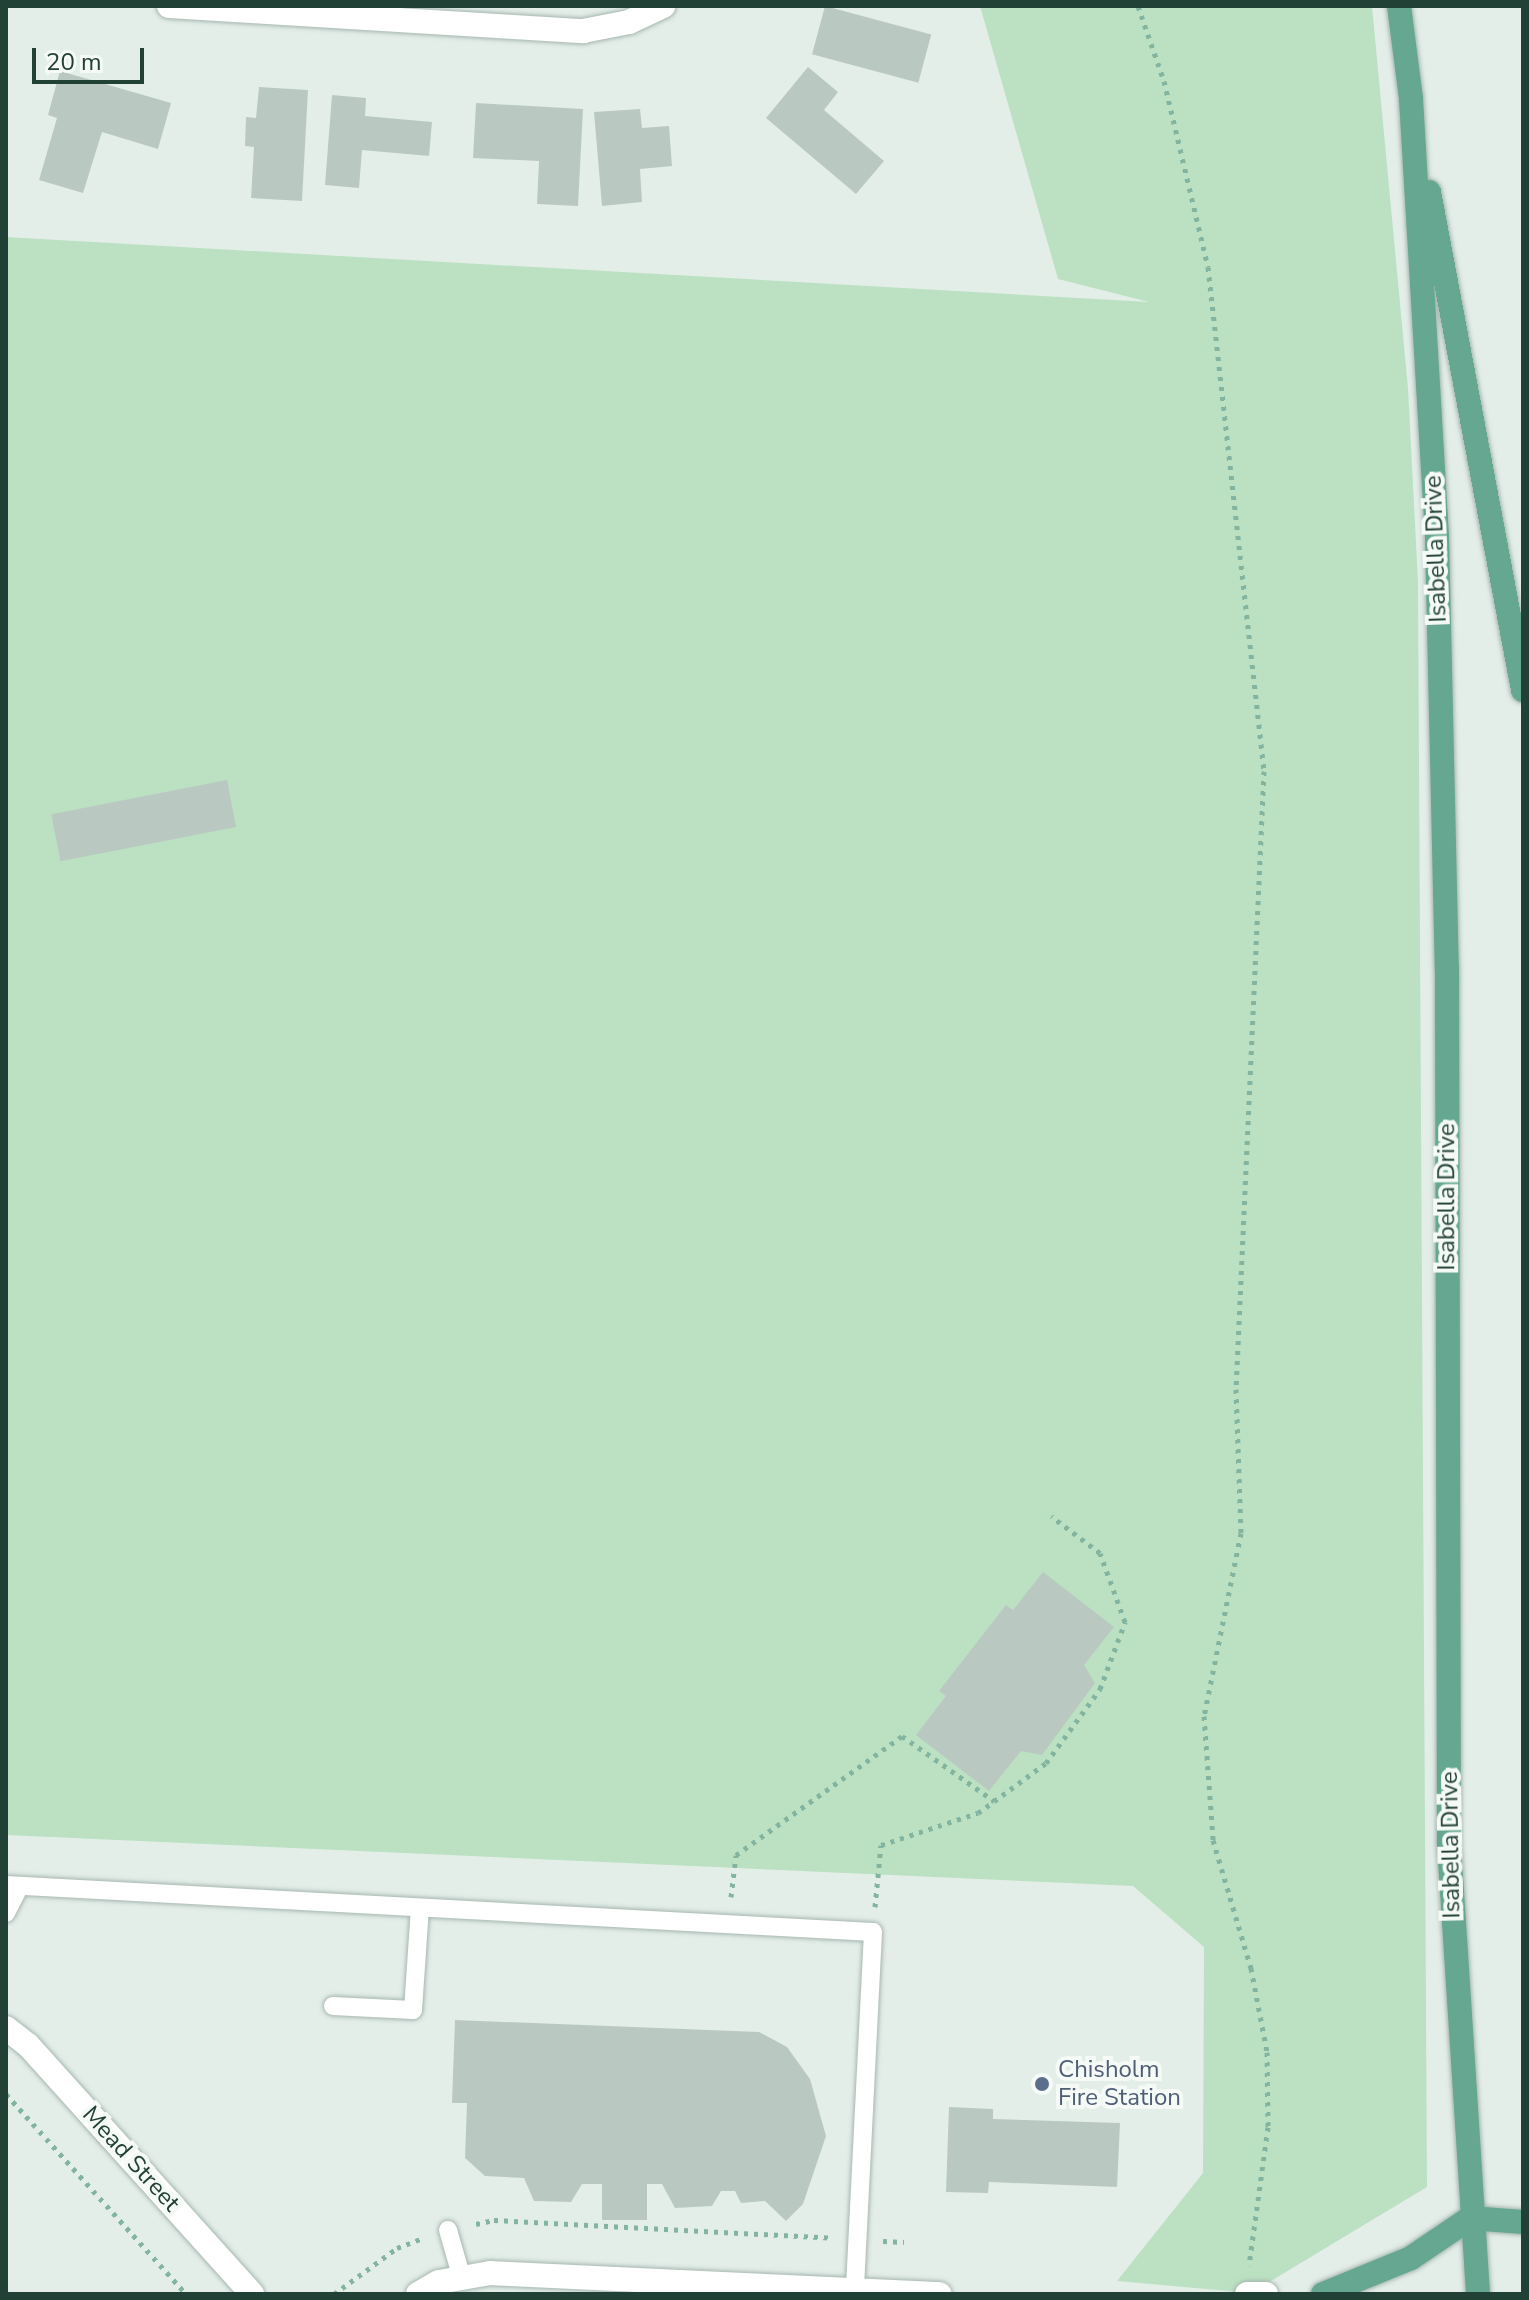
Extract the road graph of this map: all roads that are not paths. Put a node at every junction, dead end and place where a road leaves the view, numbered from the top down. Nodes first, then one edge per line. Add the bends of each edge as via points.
1 (169, 6) edge
2 (663, 6) edge
3 (1399, 6) edge
4 (1411, 99) junction
5 (1523, 690) edge
6 (13, 1886) edge
7 (420, 1908) junction
8 (6, 1913) edge
9 (333, 2006) dead end
10 (6, 2028) edge
11 (1470, 2218) junction
12 (1523, 2222) edge
13 (448, 2230) road end
14 (461, 2275) junction
15 (855, 2290) junction
16 (252, 2294) edge
17 (418, 2294) edge
18 (940, 2294) edge
19 (1323, 2294) edge
20 (1478, 2294) edge

1 - 2 street via 583,31 629,22
3 - 4 main road, Isabella Drive
4 - 5 main road, Isabella Drive
4 - 11 main road, Isabella Drive via 1437,537 1447,969 1449,1845
6 - 7 lane
6 - 8 lane
7 - 9 lane via 413,2010
7 - 15 lane via 873,1932
10 - 16 street, Mead Street via 28,2045
11 - 12 main road
11 - 19 main road via 1411,2258
11 - 20 main road, Isabella Drive
13 - 14 lane
14 - 15 street
14 - 17 street
15 - 18 street

